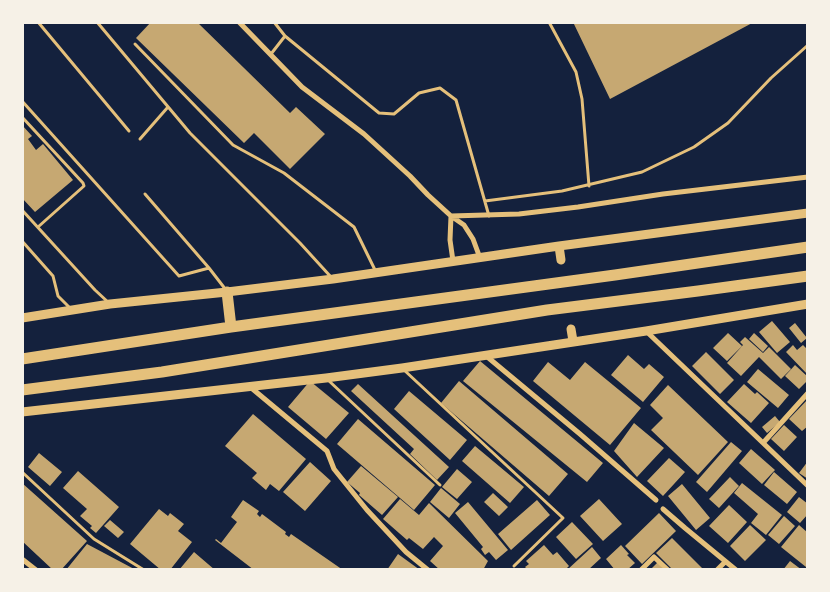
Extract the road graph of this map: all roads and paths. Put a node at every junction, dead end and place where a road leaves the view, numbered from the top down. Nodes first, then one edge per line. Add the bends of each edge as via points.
1 (38, 22) edge
2 (97, 22) edge
3 (239, 22) edge
4 (274, 22) edge
5 (549, 22) edge
6 (285, 36) junction
7 (135, 44) dead end
8 (808, 45) edge
9 (270, 55) junction
10 (22, 101) edge
11 (168, 107) junction
12 (22, 117) edge
13 (129, 131) dead end
14 (140, 139) dead end
15 (808, 177) edge
16 (589, 186) junction
17 (145, 194) dead end
18 (485, 201) junction
19 (22, 210) edge
20 (808, 213) edge
21 (451, 216) junction
22 (489, 216) junction
23 (38, 227) junction
24 (22, 241) edge
25 (559, 246) junction
26 (808, 247) edge
27 (480, 258) junction
28 (561, 260) dead end
29 (453, 262) junction
30 (209, 268) junction
31 (377, 272) junction
32 (808, 276) edge
33 (333, 280) junction
34 (228, 292) junction
35 (110, 304) junction
36 (803, 305) edge
37 (72, 310) junction
38 (808, 311) edge
39 (22, 318) edge
40 (231, 327) junction
41 (571, 329) dead end
42 (646, 331) junction
43 (573, 341) junction
44 (485, 355) junction
45 (22, 359) edge
46 (402, 368) junction
47 (326, 378) junction
48 (248, 386) junction
49 (22, 390) edge
50 (808, 393) edge
51 (22, 412) edge
52 (763, 444) junction
53 (22, 472) edge
54 (440, 485) dead end
55 (808, 486) edge
56 (656, 500) dead end
57 (663, 509) dead end
58 (22, 559) edge
59 (725, 562) junction
60 (514, 566) dead end
61 (36, 570) edge
62 (144, 570) edge
63 (428, 570) edge
64 (641, 570) edge
65 (668, 570) edge
66 (717, 570) edge
67 (736, 570) edge

1 - 13 lane
2 - 11 lane
3 - 9 street
4 - 6 lane
5 - 16 lane via 576,72 582,99
6 - 9 lane
6 - 18 lane via 379,113 394,114 419,93 440,88 456,100
7 - 31 lane via 233,145 284,173 354,227
8 - 16 lane via 728,123 694,147 642,172
9 - 21 street via 302,87 364,134
10 - 30 lane via 179,276
11 - 14 lane
11 - 33 lane via 190,134
12 - 23 lane via 84,186
15 - 22 street via 663,194 578,208
16 - 18 lane
17 - 30 lane
18 - 22 lane
19 - 23 lane
20 - 25 street
21 - 22 street
21 - 27 street via 464,225 474,239
21 - 29 street
23 - 35 lane
24 - 37 lane via 53,276 58,296
25 - 27 street
25 - 28 street
26 - 40 highway
27 - 29 street
29 - 31 street
30 - 34 lane
31 - 33 street
32 - 49 highway via 547,310 162,372
33 - 34 street
34 - 35 street
34 - 40 highway
35 - 37 street
36 - 38 street
36 - 42 street
37 - 39 street
40 - 45 highway
41 - 43 street
42 - 43 street
42 - 52 street
43 - 44 street
44 - 46 street
44 - 56 street
46 - 47 street
46 - 60 lane via 563,518
47 - 48 street
47 - 54 lane
48 - 51 street
48 - 63 street via 327,451 334,469 367,510 406,552
50 - 52 street
52 - 55 street
53 - 62 lane via 94,539
57 - 59 street
58 - 61 street
59 - 66 street
59 - 67 street
64 - 65 street via 654,557

